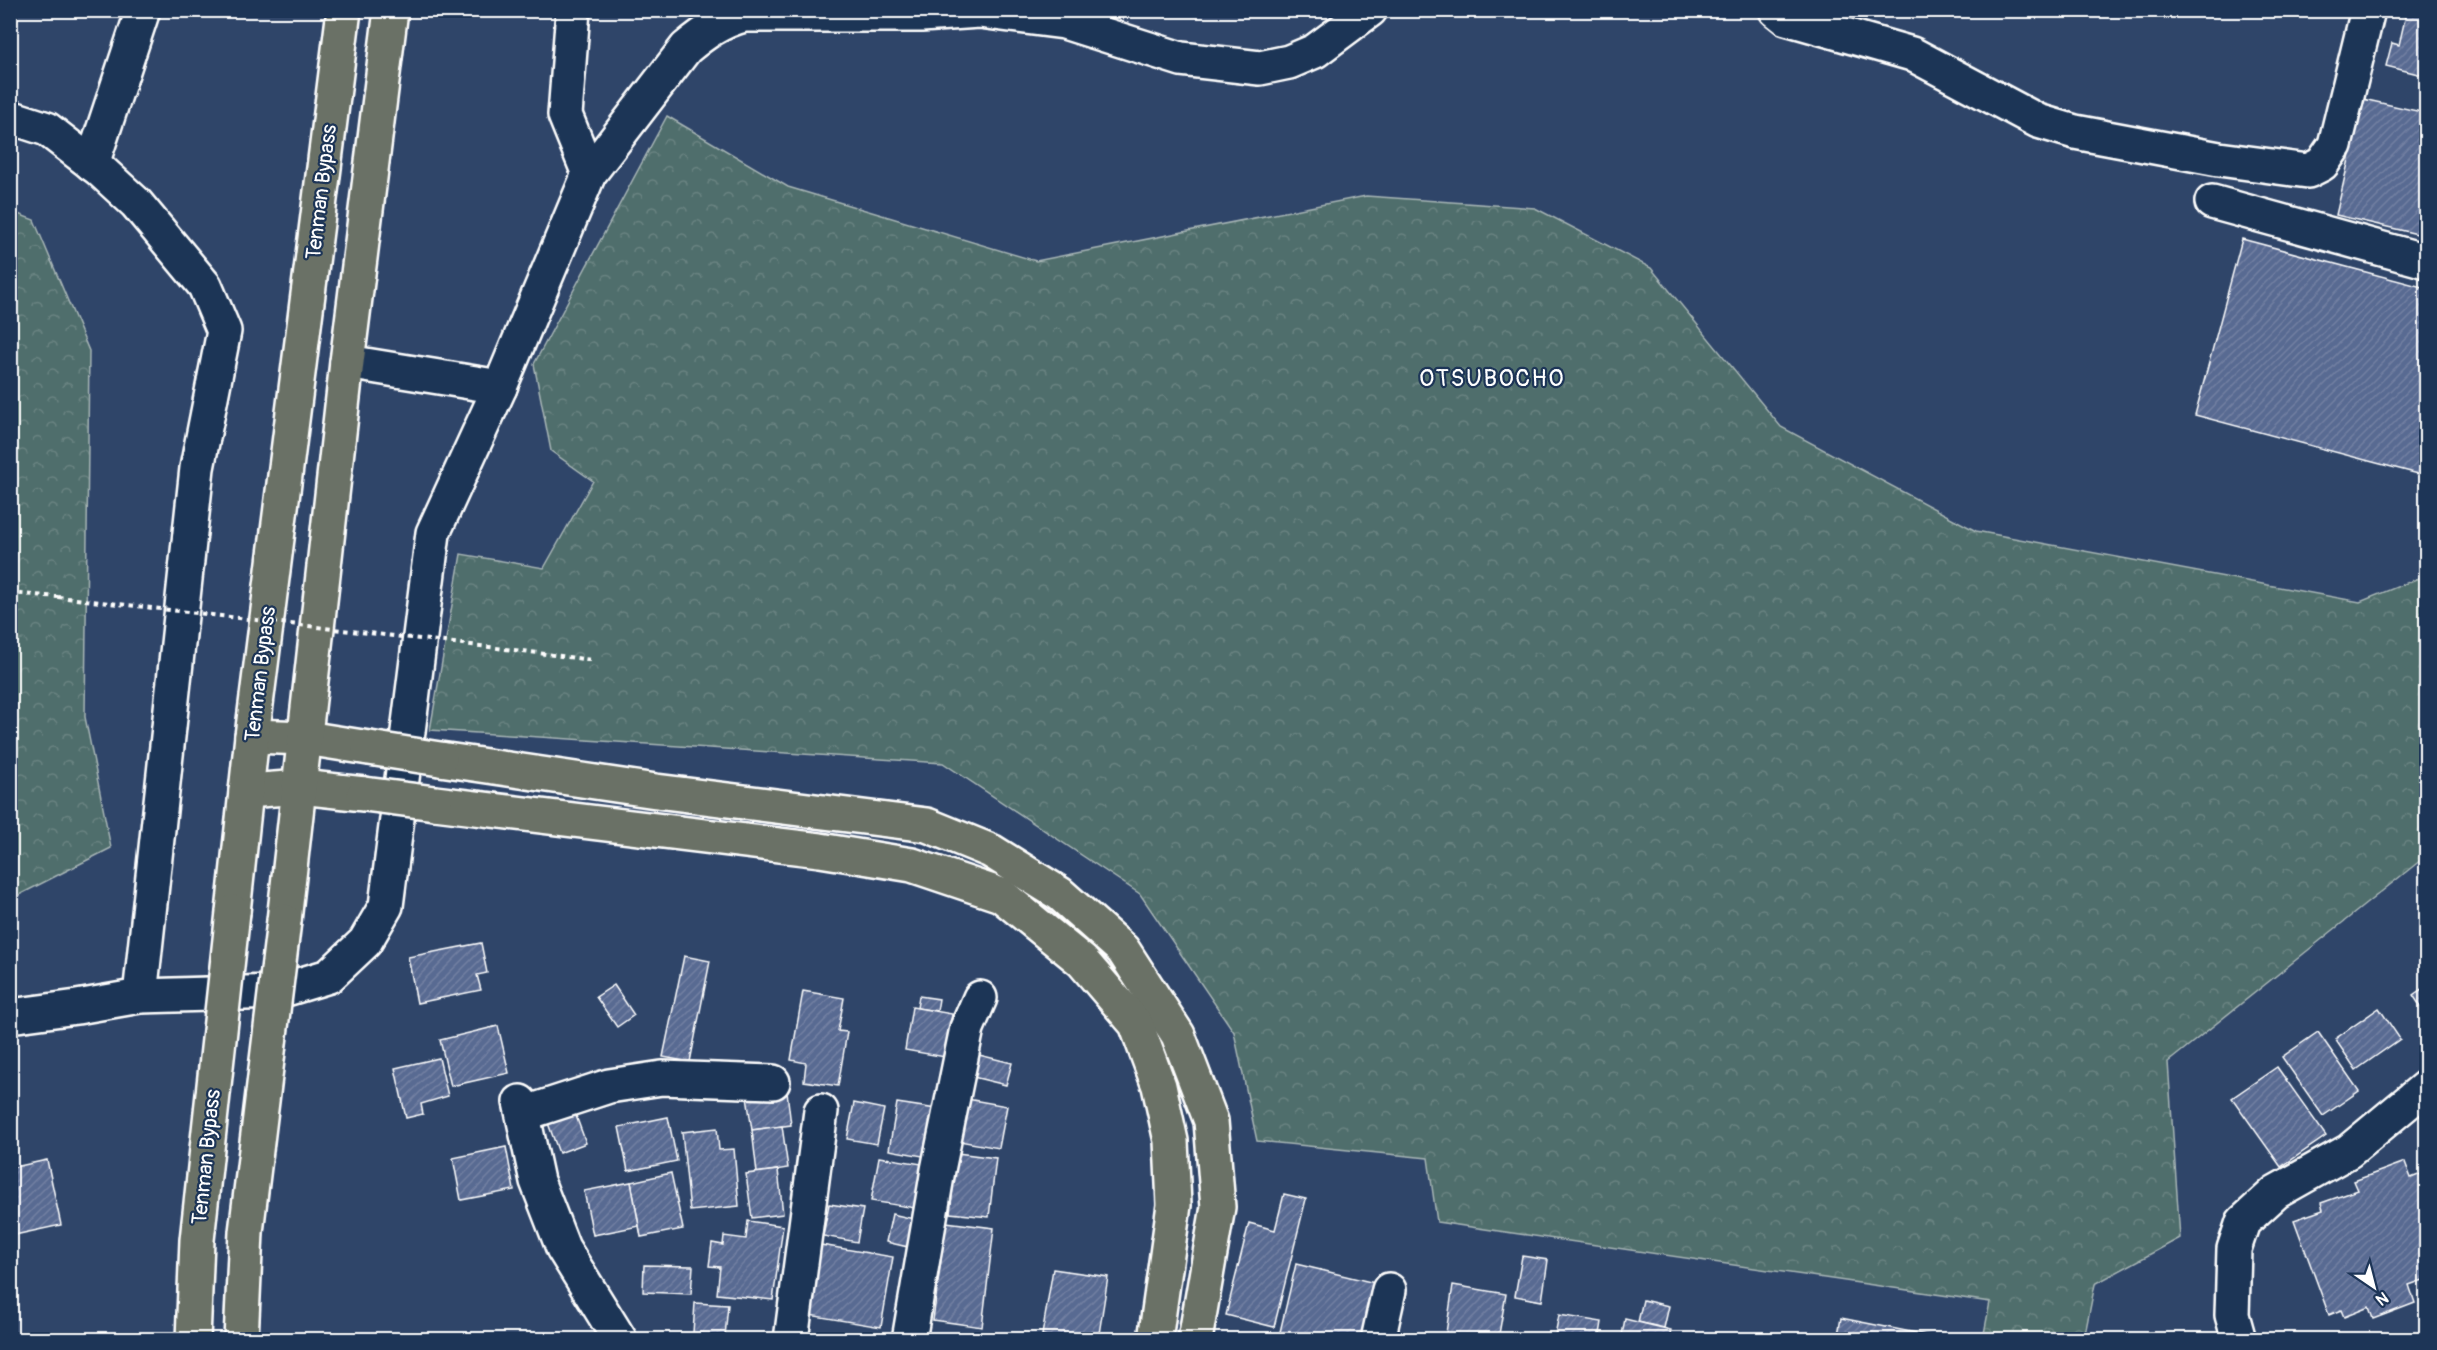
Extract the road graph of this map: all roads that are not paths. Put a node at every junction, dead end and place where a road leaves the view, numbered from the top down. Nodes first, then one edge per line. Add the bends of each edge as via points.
1 (143, 10) edge
2 (344, 10) edge
3 (391, 10) edge
4 (573, 10) edge
5 (1370, 10) edge
6 (1776, 10) edge
7 (2368, 10) edge
8 (10, 117) edge
9 (92, 164) junction
10 (589, 174) junction
11 (2212, 202) dead end
12 (2427, 261) edge
13 (347, 362) junction
14 (500, 387) junction
15 (252, 736) junction
16 (306, 738) junction
17 (301, 788) junction
18 (246, 791) junction
19 (140, 996) junction
20 (980, 999) dead end
21 (10, 1016) edge
22 (773, 1082) dead end
23 (2427, 1087) edge
24 (821, 1111) dead end
25 (1389, 1290) dead end
26 (193, 1340) edge
27 (241, 1340) edge
28 (620, 1340) edge
29 (792, 1340) edge
30 (909, 1340) edge
31 (1155, 1340) edge
32 (1195, 1340) edge
33 (1378, 1340) edge
34 (2239, 1340) edge

1 - 9 street
2 - 15 highway, Tenman Bypass
3 - 13 highway
4 - 10 street via 565,115
5 - 10 street via 1315,51 1260,68 1181,59 1064,22 979,11 921,15 744,15 725,20 686,48
6 - 7 street via 1786,18 1912,54 2038,121 2075,132 2219,159 2308,171 2322,164 2335,145
8 - 9 street via 47,129
9 - 19 street via 136,203 205,286 224,331 197,468
10 - 14 street
11 - 12 street
13 - 14 street
13 - 16 highway
14 - 19 street via 433,533 386,906 365,942 329,976 276,992
15 - 16 highway
15 - 18 highway, Tenman Bypass
16 - 17 highway
16 - 32 highway, bridge via 656,791 927,825 991,850 1060,894 1123,950 1178,1035 1211,1121 1218,1207
17 - 18 highway
17 - 27 highway, bridge via 246,1232
17 - 31 highway, bridge via 820,850 912,865 1001,895 1082,961 1136,1024 1159,1086 1171,1141 1174,1205
18 - 26 highway, Tenman Bypass, bridge via 196,1240
19 - 21 street
20 - 30 street via 967,1028
22 - 28 street via 662,1078 609,1086 522,1108 537,1181 563,1248
23 - 34 street via 2349,1151 2276,1192 2243,1222 2234,1249 2233,1271 2232,1315
24 - 29 street
25 - 33 street

